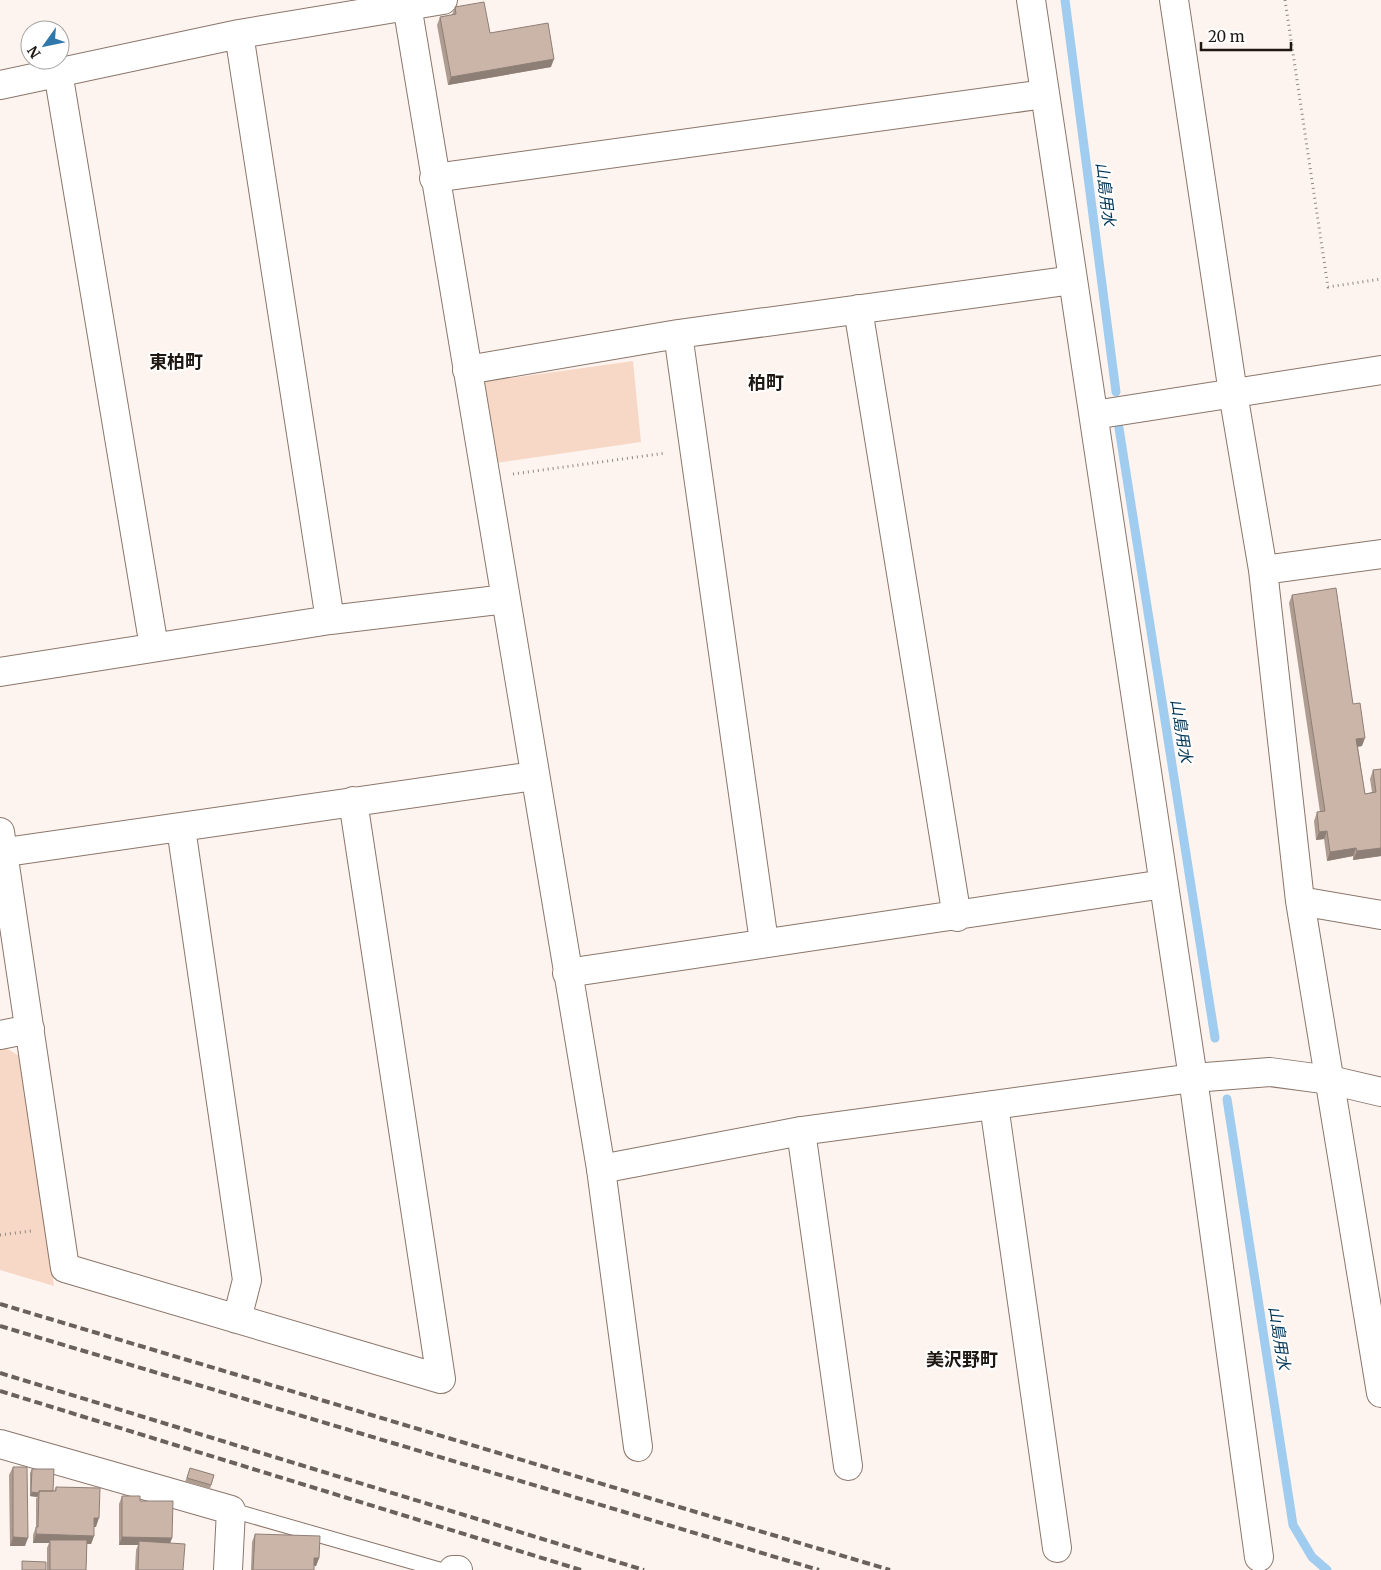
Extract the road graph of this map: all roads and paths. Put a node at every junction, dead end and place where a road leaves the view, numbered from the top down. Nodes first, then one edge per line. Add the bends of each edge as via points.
1 (442, 0) edge
2 (1031, 0) edge
3 (1174, 0) edge
4 (1285, 0) edge
5 (407, 6) junction
6 (239, 34) junction
7 (58, 72) junction
8 (0, 85) edge
9 (1045, 94) junction
10 (434, 178) junction
11 (1381, 279) edge
12 (1074, 280) junction
13 (858, 308) junction
14 (678, 334) junction
15 (467, 370) junction
16 (1381, 370) edge
17 (1233, 393) junction
18 (1094, 415) junction
19 (693, 450) junction
20 (485, 478) junction
21 (1381, 554) edge
22 (1263, 570) junction
23 (506, 599) junction
24 (330, 620) junction
25 (154, 647) junction
26 (0, 672) edge
27 (534, 776) junction
28 (353, 801) junction
29 (181, 828) junction
30 (1, 846) edge
31 (1164, 884) junction
32 (1300, 901) junction
33 (1381, 915) edge
34 (956, 917) junction
35 (764, 942) junction
36 (567, 973) junction
37 (30, 1029) junction
38 (0, 1035) edge
39 (1193, 1078) junction
40 (1330, 1080) junction
41 (1381, 1092) edge
42 (994, 1105) junction
43 (802, 1130) junction
44 (601, 1169) junction
45 (237, 1319) junction
46 (1381, 1393) edge
47 (0, 1444) edge
48 (638, 1447) dead end
49 (848, 1466) dead end
50 (231, 1510) junction
51 (1057, 1548) dead end
52 (1259, 1557) dead end
53 (228, 1570) edge
54 (441, 1570) edge
55 (453, 1570) edge
56 (458, 1570) edge

1 - 5 street
2 - 9 street
3 - 17 street
4 - 11 path via 1328,287
5 - 6 street
5 - 10 street
6 - 7 street
6 - 24 street
7 - 8 street
7 - 25 street
9 - 10 street
9 - 12 street
10 - 15 street
12 - 13 street
12 - 18 street
13 - 14 street
13 - 34 street
14 - 15 street
14 - 19 street
15 - 20 street
16 - 17 street
17 - 18 street
17 - 22 street
18 - 31 street
19 - 20 path
19 - 35 street
20 - 23 street
21 - 22 street
22 - 32 street
23 - 24 street
23 - 27 street
24 - 25 street
25 - 26 street
27 - 28 street
27 - 36 street
28 - 29 street
28 - 45 street via 441,1379
29 - 30 street
29 - 45 street via 248,1280
30 - 37 street
31 - 34 street
31 - 39 street
32 - 33 street
32 - 40 street
34 - 35 street
35 - 36 street
36 - 44 street
37 - 38 street
37 - 45 street via 64,1268
39 - 40 street via 1270,1072
39 - 42 street
39 - 52 street
40 - 41 street
40 - 46 street
42 - 43 street
42 - 51 street
43 - 44 street
43 - 49 street
44 - 48 street
47 - 50 street
50 - 53 street
50 - 54 lane
55 - 56 street

